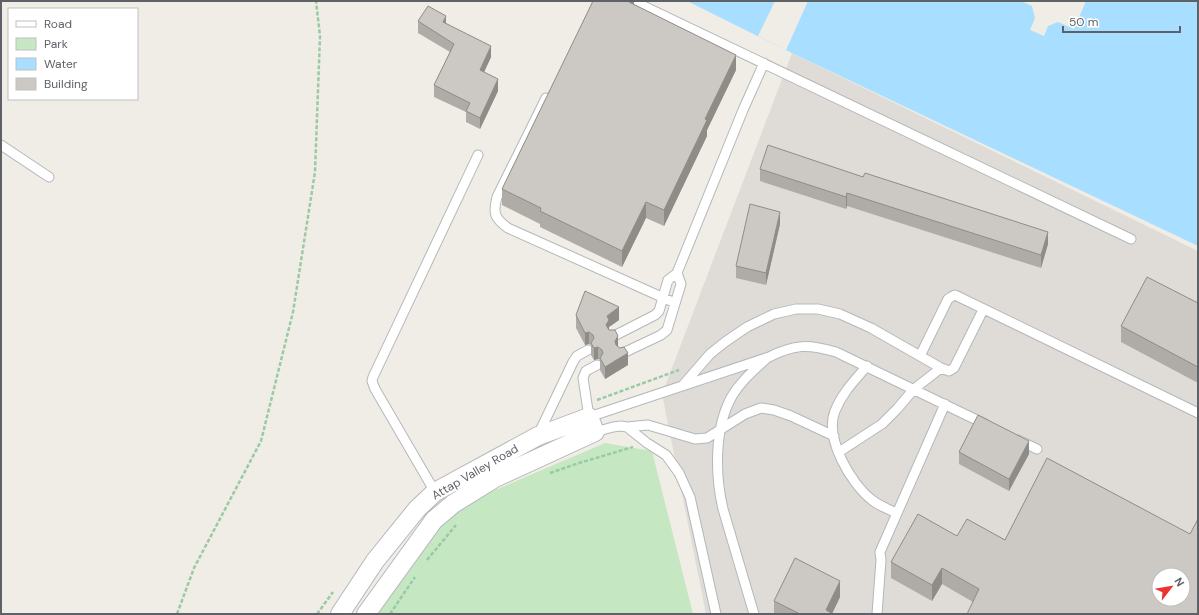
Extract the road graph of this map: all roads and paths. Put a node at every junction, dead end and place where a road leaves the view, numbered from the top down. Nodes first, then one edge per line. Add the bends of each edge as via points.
1 (316, 1) edge
2 (632, 1) edge
3 (764, 63) junction
4 (549, 92) edge
5 (1, 145) edge
6 (478, 155) dead end
7 (49, 177) dead end
8 (1131, 239) dead end
9 (677, 273) junction
10 (663, 298) junction
11 (675, 303) junction
12 (983, 310) junction
13 (612, 337) edge
14 (588, 350) dead end
15 (621, 354) edge
16 (920, 356) junction
17 (768, 357) junction
18 (597, 365) dead end
19 (867, 366) junction
20 (941, 368) junction
21 (683, 386) junction
22 (914, 389) junction
23 (944, 404) junction
24 (1198, 412) edge
25 (592, 425) junction
26 (627, 428) junction
27 (994, 428) edge
28 (721, 430) junction
29 (1008, 435) edge
30 (538, 436) junction
31 (834, 436) junction
32 (647, 443) junction
33 (1037, 449) dead end
34 (839, 452) junction
35 (543, 475) dead end
36 (435, 492) junction
37 (896, 513) junction
38 (457, 524) dead end
39 (425, 563) dead end
40 (416, 576) dead end
41 (177, 614) edge
42 (340, 614) edge
43 (366, 614) edge
44 (390, 614) edge
45 (716, 614) edge
46 (754, 614) edge
47 (877, 614) edge

1 - 41 path via 320,36 315,172 293,312 261,441 194,568
2 - 3 lane
3 - 8 lane
3 - 9 lane
4 - 10 lane via 497,197 495,215 508,228
5 - 7 lane
6 - 36 lane via 372,381
9 - 10 lane via 668,280
9 - 11 lane via 681,284
10 - 11 lane
10 - 13 lane via 655,315
11 - 15 lane via 664,333
12 - 16 lane via 955,295 951,296
12 - 20 lane via 954,368 949,372
12 - 24 lane
14 - 30 lane via 577,356 573,362
16 - 20 lane
16 - 21 lane via 871,328 840,314 796,309 774,314 725,342 710,354
17 - 19 lane via 796,346 816,346
17 - 21 lane
17 - 28 lane via 744,379 732,396 722,419
18 - 25 lane via 586,371 582,378
19 - 22 lane
19 - 31 lane via 844,392 834,412
20 - 22 lane
21 - 25 lane
22 - 23 lane
22 - 34 lane via 882,424
23 - 27 lane
23 - 37 lane
25 - 26 lane
25 - 30 street, Attap Valley Road
25 - 43 street, Attap Valley Road via 453,504 434,520
26 - 28 lane via 648,425 695,439 707,438
26 - 32 lane
28 - 31 lane via 745,414 761,408 791,416
28 - 46 lane via 717,469 720,496
29 - 33 lane
30 - 36 street, Attap Valley Road
31 - 34 lane
32 - 35 path
32 - 45 lane via 666,455 679,473 690,497
34 - 37 lane via 859,488 873,501
36 - 42 street, Attap Valley Road via 417,509 375,561
37 - 47 lane via 880,552
38 - 39 path
40 - 44 path

